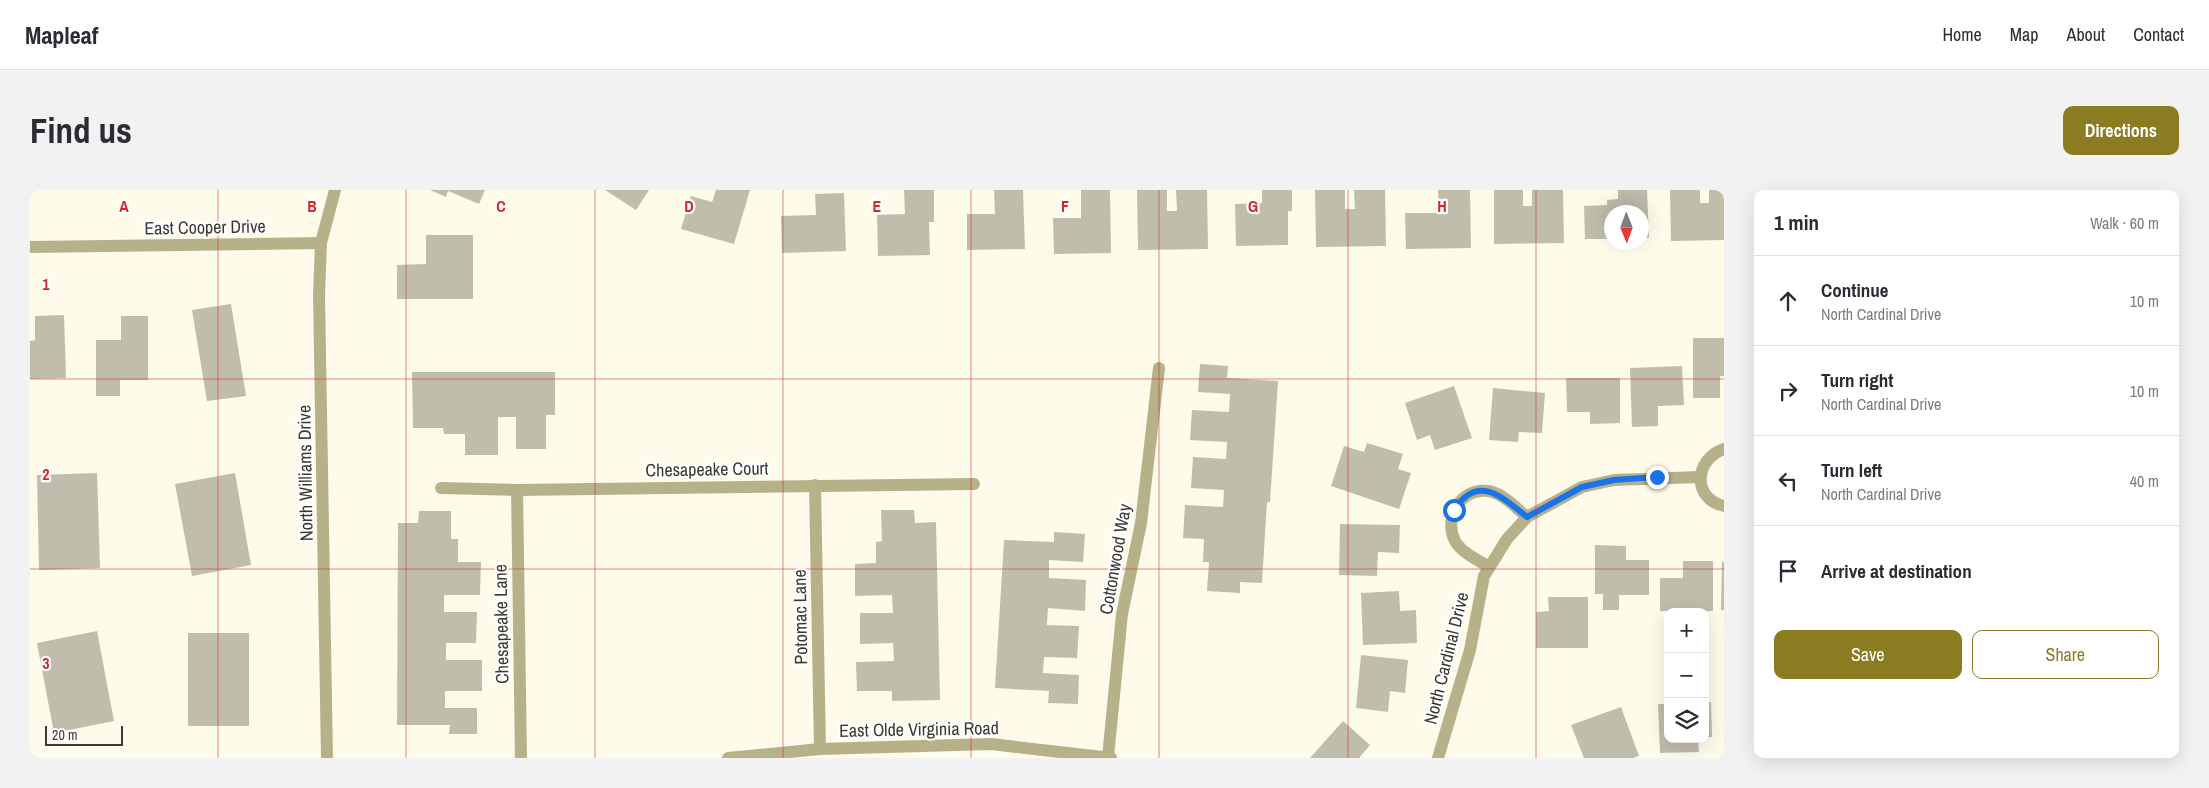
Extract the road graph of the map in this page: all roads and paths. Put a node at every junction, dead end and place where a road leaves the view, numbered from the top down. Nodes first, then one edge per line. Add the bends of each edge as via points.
1 (335, 190) edge
2 (321, 242) junction
3 (30, 247) edge
4 (1159, 368) dead end
5 (1724, 449) edge
6 (1700, 477) junction
7 (974, 484) dead end
8 (815, 485) junction
9 (441, 488) dead end
10 (517, 490) junction
11 (1724, 506) edge
12 (1527, 517) junction
13 (1489, 567) junction
14 (820, 749) junction
15 (327, 758) edge
16 (521, 758) edge
17 (728, 758) edge
18 (1110, 758) edge
19 (1438, 758) edge

1 - 2 street, North Williams Drive
2 - 3 street, East Cooper Drive
2 - 15 street, North Williams Drive via 319,295
4 - 18 street, Cottonwood Way via 1142,515 1122,614
5 - 6 street via 1708,458
6 - 11 street via 1707,496
6 - 12 street, North Cardinal Drive via 1614,480 1590,485
7 - 8 street, Chesapeake Court
8 - 10 street, Chesapeake Court
8 - 14 street, Potomac Lane
9 - 10 street, Chesapeake Court
10 - 16 street, Chesapeake Lane
12 - 13 street, North Cardinal Drive via 1507,539
12 - 13 street via 1490,491 1468,494 1460,501 1451,521 1456,542
13 - 19 street, North Cardinal Drive via 1484,576 1470,650
14 - 17 street, East Olde Virginia Road
14 - 18 street, East Olde Virginia Road via 1005,745

